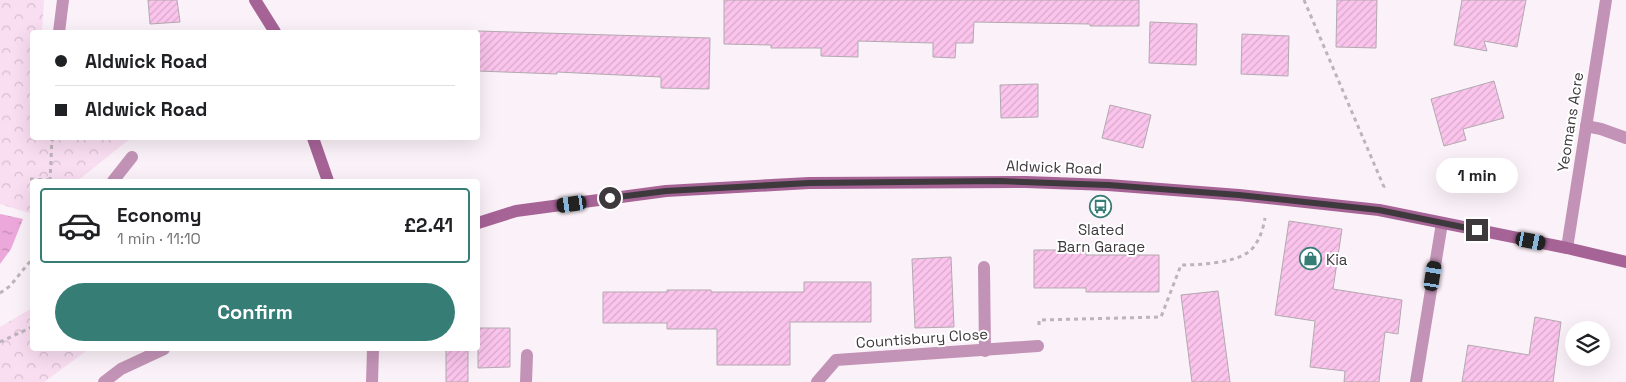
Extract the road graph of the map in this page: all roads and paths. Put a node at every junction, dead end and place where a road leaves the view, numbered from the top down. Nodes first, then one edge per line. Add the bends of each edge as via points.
1 (63, 0) edge
2 (255, 0) edge
3 (1304, 0) edge
4 (1606, 0) edge
5 (59, 30) edge
6 (274, 30) edge
7 (1586, 126) junction
8 (1626, 138) edge
9 (52, 140) edge
10 (314, 140) edge
11 (132, 157) dead end
12 (50, 179) edge
13 (115, 179) edge
14 (327, 179) edge
15 (1268, 198) junction
16 (1379, 210) junction
17 (480, 221) edge
18 (1442, 223) junction
19 (1567, 248) junction
20 (30, 261) edge
21 (1626, 262) edge
22 (984, 268) dead end
23 (0, 293) edge
24 (30, 328) edge
25 (0, 342) edge
26 (1038, 346) joint
27 (160, 351) edge
28 (373, 351) edge
29 (985, 351) junction
30 (527, 355) dead end
31 (104, 382) edge
32 (372, 382) edge
33 (526, 382) edge
34 (817, 382) edge
35 (1416, 382) edge

1 - 5 street
2 - 6 main road
3 - 16 path via 1384,187
4 - 7 street, Yeomans Acre
7 - 8 street
7 - 19 street, Yeomans Acre
9 - 12 path
10 - 14 main road
11 - 13 street
15 - 16 main road, Aldwick Road
15 - 17 main road, Aldwick Road via 1035,182 809,183 666,191 516,211
15 - 26 path via 1259,239 1248,253 1211,264 1181,264 1161,317 1039,320
16 - 18 main road, Aldwick Road
18 - 19 main road, Aldwick Road
18 - 35 street
19 - 21 main road, Aldwick Road
20 - 23 path
22 - 29 street
24 - 25 path
26 - 29 street, Countisbury Close
27 - 31 street via 121,369
28 - 32 street
29 - 34 street, Countisbury Close via 836,360
30 - 33 street

